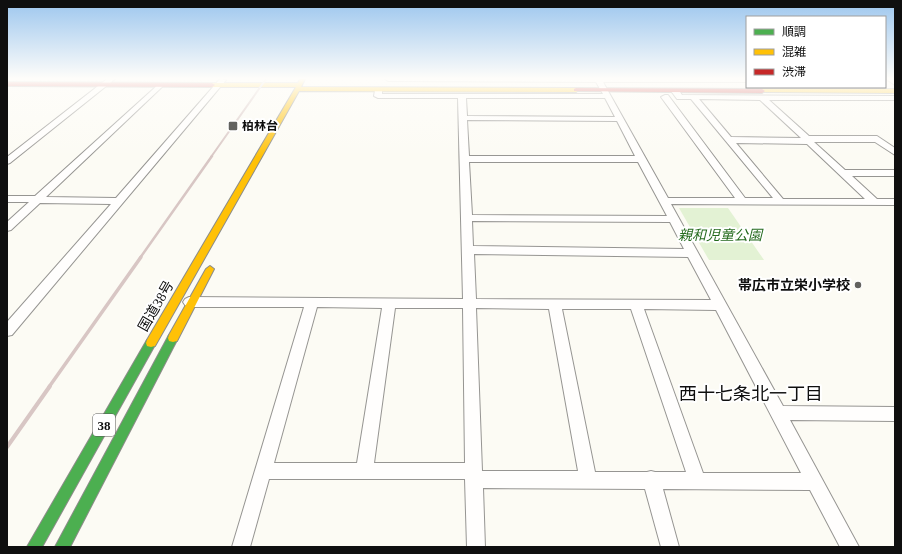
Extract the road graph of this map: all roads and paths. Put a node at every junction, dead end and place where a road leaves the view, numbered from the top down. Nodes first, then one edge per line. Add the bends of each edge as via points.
1 (79, 105) edge
2 (141, 105) edge
3 (202, 105) edge
4 (293, 105) edge
5 (462, 105) edge
6 (612, 105) edge
7 (671, 105) edge
8 (700, 105) edge
9 (770, 105) edge
10 (462, 118) junction
11 (620, 119) junction
12 (729, 140) junction
13 (808, 140) junction
14 (895, 152) edge
15 (464, 159) junction
16 (642, 159) junction
17 (7, 161) edge
18 (844, 173) junction
19 (895, 173) edge
20 (7, 199) edge
21 (38, 200) junction
22 (120, 201) junction
23 (664, 201) junction
24 (742, 202) junction
25 (781, 202) junction
26 (874, 202) junction
27 (895, 202) edge
28 (467, 218) junction
29 (673, 219) junction
30 (7, 228) edge
31 (468, 250) junction
32 (692, 253) junction
33 (214, 263) dead end
34 (175, 302) junction
35 (192, 302) junction
36 (312, 303) junction
37 (389, 303) junction
38 (468, 303) junction
39 (555, 304) junction
40 (636, 304) junction
41 (720, 305) junction
42 (7, 331) edge
43 (779, 414) junction
44 (893, 416) edge
45 (263, 471) junction
46 (364, 472) junction
47 (474, 475) junction
48 (651, 479) junction
49 (588, 480) junction
50 (697, 480) junction
51 (815, 482) junction
52 (34, 547) edge
53 (62, 547) edge
54 (241, 547) edge
55 (476, 547) edge
56 (670, 547) edge
57 (850, 547) edge

1 - 17 street
2 - 21 street
3 - 22 street
4 - 34 main road, 国道38号 / 38
5 - 10 street
6 - 11 street
7 - 24 street
8 - 12 street
9 - 13 street
10 - 11 street
10 - 15 street
11 - 16 street
12 - 13 street
12 - 25 street
13 - 14 street via 877,139
13 - 18 street
15 - 16 street
15 - 28 street
16 - 23 street
18 - 19 street
18 - 26 street
20 - 21 street
21 - 22 street
21 - 30 street
22 - 42 street
23 - 24 street
23 - 29 street
24 - 25 street
25 - 26 street
26 - 27 street
28 - 29 street
28 - 31 street
29 - 32 street
31 - 32 street
31 - 38 street
32 - 41 street
33 - 35 main road, 38
34 - 35 street
34 - 52 main road, 国道38号 / 38
35 - 36 street
35 - 53 main road, 38
36 - 37 street
36 - 45 street
37 - 38 street
37 - 46 street
38 - 39 street
38 - 47 street
39 - 40 street
39 - 49 street
40 - 41 street
40 - 50 street
41 - 43 street
43 - 44 street
43 - 51 street
45 - 46 street
45 - 54 street
46 - 47 street
47 - 49 street
47 - 55 street
48 - 49 street
48 - 50 street
48 - 56 street
50 - 51 street
51 - 57 street

